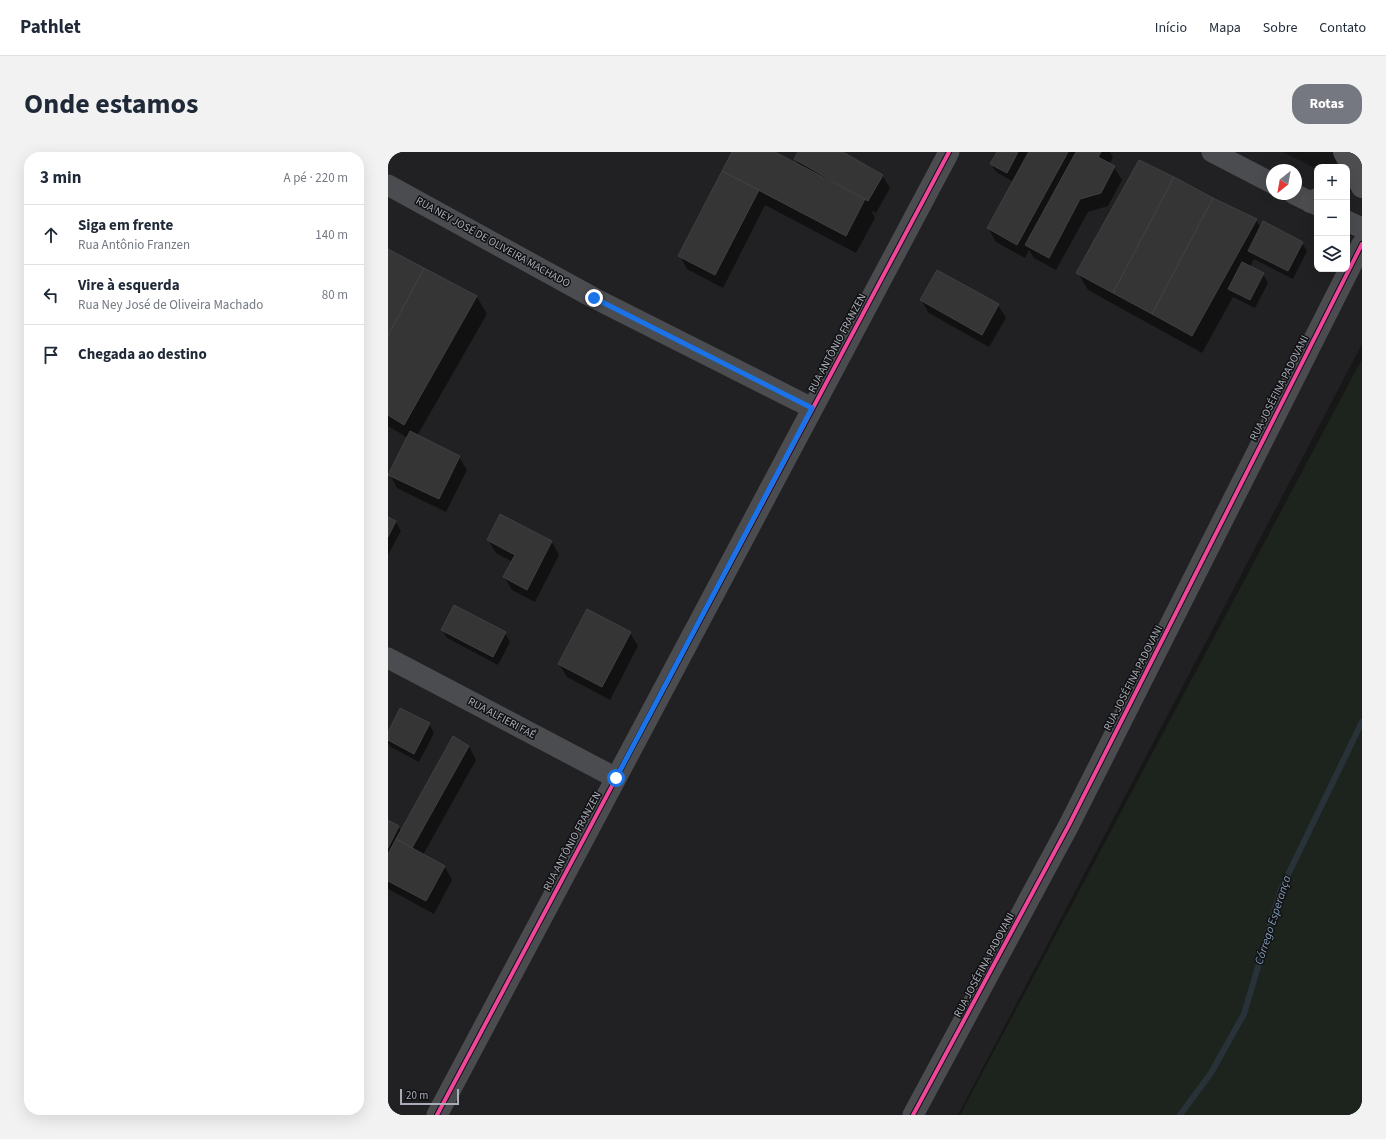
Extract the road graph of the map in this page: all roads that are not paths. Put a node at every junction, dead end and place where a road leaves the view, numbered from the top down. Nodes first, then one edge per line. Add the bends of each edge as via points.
1 (949, 152) edge
2 (1212, 152) edge
3 (1344, 152) edge
4 (1344, 164) edge
5 (1266, 180) edge
6 (388, 185) edge
7 (1362, 187) edge
8 (1350, 222) edge
9 (1362, 228) edge
10 (1362, 244) edge
11 (812, 408) junction
12 (388, 658) edge
13 (616, 778) junction
14 (437, 1115) edge
15 (913, 1115) edge

1 - 11 street, RUA ANTÔNIO FRANZEN
2 - 5 street
3 - 4 highway
3 - 7 highway
6 - 11 street, RUA NEY JOSÉ DE OLIVEIRA MACHADO via 594,298
8 - 9 street
10 - 15 street, RUA JOSÉFINA PADOVANI via 1069,825
11 - 13 street, RUA ANTÔNIO FRANZEN
12 - 13 street, RUA ALFIERI FAÉ
13 - 14 street, RUA ANTÔNIO FRANZEN

